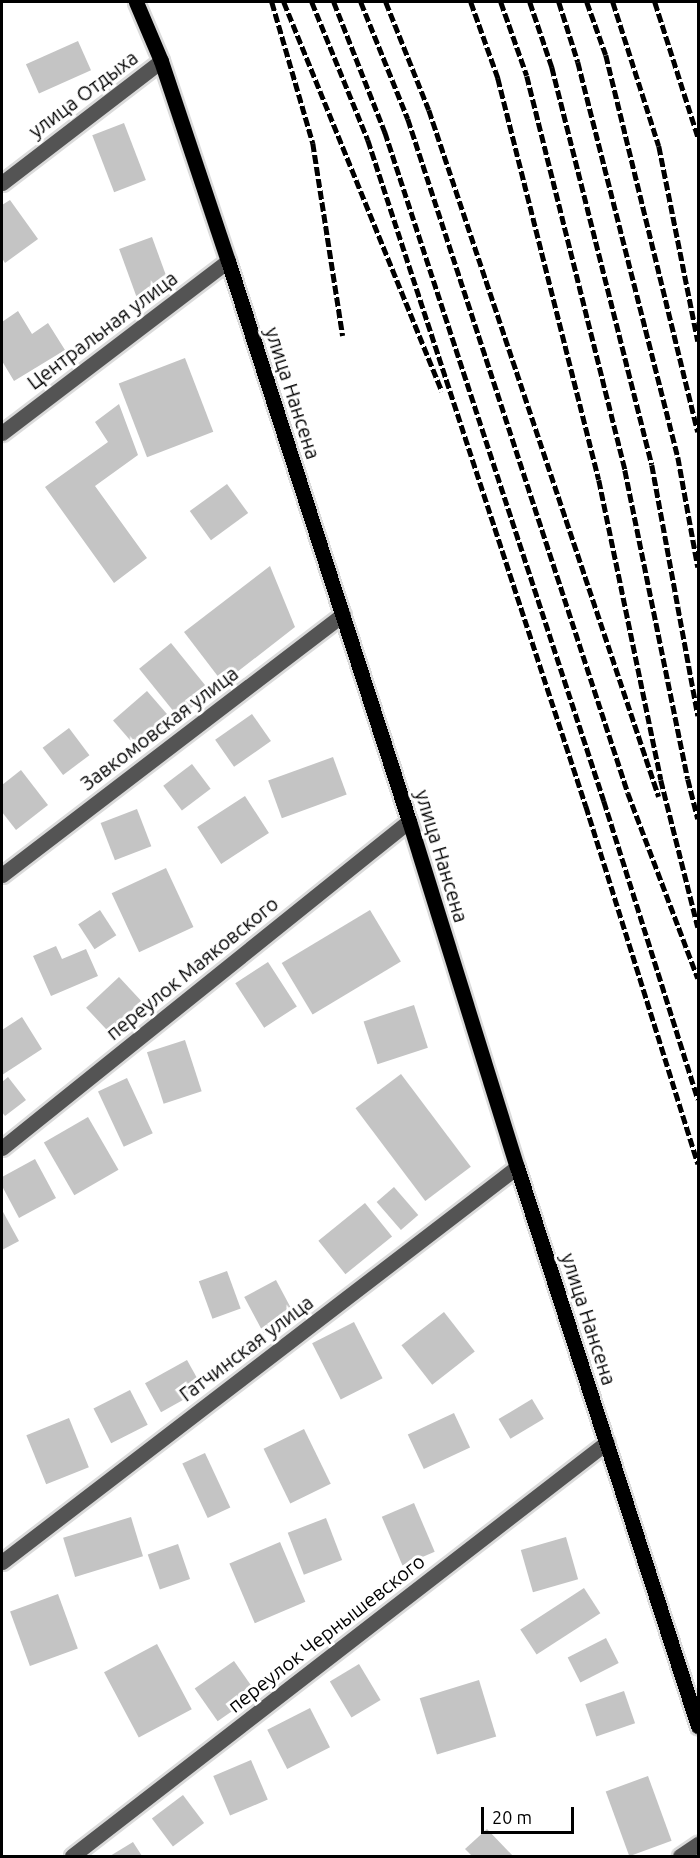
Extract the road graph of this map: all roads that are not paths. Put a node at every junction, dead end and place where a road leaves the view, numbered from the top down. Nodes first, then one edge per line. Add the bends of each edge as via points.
1 (136, 2) edge
2 (161, 61) junction
3 (2, 183) edge
4 (228, 261) junction
5 (2, 433) edge
6 (343, 614) junction
7 (409, 821) junction
8 (2, 875) edge
9 (2, 1148) edge
10 (517, 1167) junction
11 (607, 1442) junction
12 (2, 1562) edge
13 (699, 1726) edge
14 (699, 1844) edge
15 (72, 1857) edge
16 (680, 1857) edge

1 - 2 main road, улица Нансена
2 - 3 street, улица Отдыха
2 - 4 main road, улица Нансена
4 - 5 street, Центральная улица
4 - 6 main road, улица Нансена
6 - 7 main road, улица Нансена
6 - 8 street, Завкомовская улица
7 - 9 street, переулок Маяковского
7 - 10 main road, улица Нансена
10 - 11 main road, улица Нансена
10 - 12 street, Гатчинская улица
11 - 13 main road, улица Нансена
11 - 15 street, переулок Чернышевского
14 - 16 street

